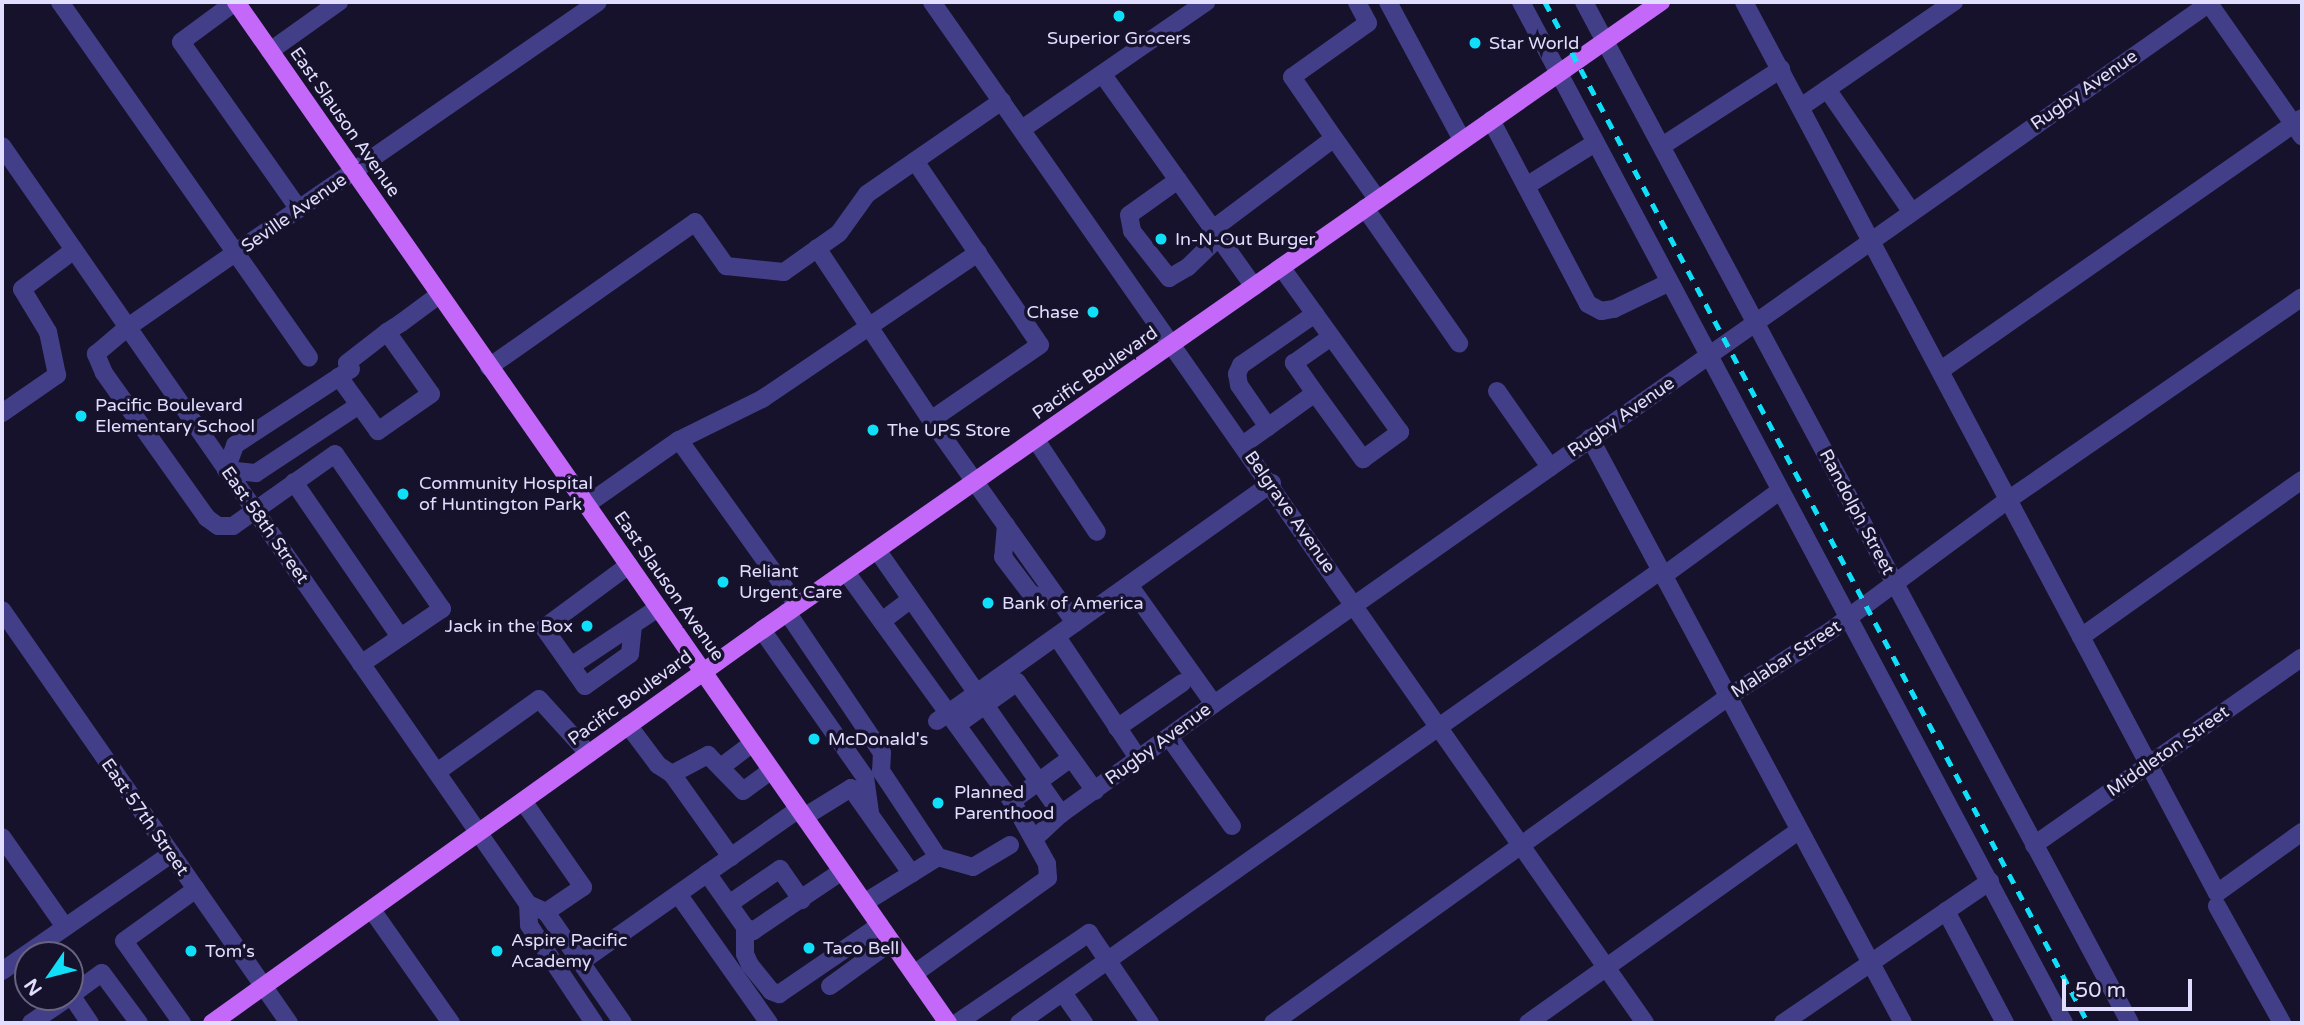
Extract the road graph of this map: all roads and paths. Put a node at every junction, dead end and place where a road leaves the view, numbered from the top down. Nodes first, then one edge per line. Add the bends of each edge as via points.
1 (60, 2) edge
2 (235, 2) edge
3 (339, 2) edge
4 (598, 2) edge
5 (932, 2) edge
6 (1206, 2) edge
7 (1357, 2) edge
8 (1388, 2) edge
9 (1521, 2) edge
10 (1584, 2) edge
11 (1661, 2) edge
12 (1744, 2) edge
13 (1954, 2) edge
14 (2210, 2) edge
15 (1606, 42) junction
16 (270, 51) junction
17 (1781, 69) junction
18 (1559, 74) junction
19 (1103, 75) junction
20 (1827, 89) junction
21 (1002, 101) junction
22 (1801, 107) junction
23 (1491, 120) junction
24 (2299, 126) edge
25 (1022, 130) junction
26 (1334, 138) junction
27 (1462, 140) junction
28 (1595, 143) junction
29 (2, 146) edge
30 (1662, 146) junction
31 (915, 161) junction
32 (354, 171) junction
33 (1178, 180) junction
34 (1527, 186) junction
35 (1371, 204) junction
36 (299, 209) junction
37 (1911, 211) junction
38 (1216, 233) junction
39 (1872, 238) junction
40 (817, 248) junction
41 (74, 250) junction
42 (236, 253) junction
43 (978, 253) junction
44 (1281, 267) junction
45 (1668, 283) junction
46 (1254, 286) junction
47 (439, 295) junction
48 (2302, 297) edge
49 (1315, 314) junction
50 (1754, 321) junction
51 (869, 324) junction
52 (128, 327) junction
53 (387, 332) junction
54 (1331, 337) junction
55 (1459, 343) dead end
56 (1173, 344) junction
57 (1707, 355) junction
58 (309, 358) dead end
59 (489, 368) junction
60 (1941, 370) junction
61 (339, 377) junction
62 (1497, 391) dead end
63 (1315, 393) junction
64 (359, 405) junction
65 (2, 413) edge
66 (931, 421) junction
67 (1268, 427) junction
68 (1590, 438) junction
69 (679, 440) junction
70 (1036, 440) junction
71 (1244, 444) junction
72 (1550, 467) junction
73 (226, 470) junction
74 (2302, 480) edge
75 (294, 482) junction
76 (975, 482) junction
77 (1272, 484) junction
78 (1778, 492) junction
79 (2008, 500) junction
80 (586, 505) junction
81 (254, 511) junction
82 (1097, 531) dead end
83 (877, 550) junction
84 (629, 565) junction
85 (846, 572) junction
86 (1662, 574) junction
87 (1896, 584) junction
88 (1129, 585) junction
89 (911, 599) junction
90 (1355, 606) junction
91 (658, 608) junction
92 (792, 609) junction
93 (2, 610) edge
94 (1846, 619) junction
95 (882, 621) junction
96 (1075, 624) junction
97 (633, 625) junction
98 (762, 630) junction
99 (400, 637) junction
100 (1057, 637) junction
101 (2081, 637) junction
102 (2302, 657) edge
103 (361, 664) junction
104 (570, 666) junction
105 (704, 672) junction
106 (1182, 683) dead end
107 (1728, 697) junction
108 (981, 699) junction
109 (1214, 704) junction
110 (948, 719) junction
111 (628, 725) junction
112 (1439, 727) junction
113 (1118, 728) junction
114 (1169, 737) junction
115 (753, 743) junction
116 (589, 754) junction
117 (1071, 758) junction
118 (1138, 758) junction
119 (2150, 764) junction
120 (722, 767) junction
121 (771, 771) junction
122 (437, 772) junction
123 (672, 774) junction
124 (1038, 781) junction
125 (1094, 791) junction
126 (523, 801) junction
127 (1012, 801) junction
128 (802, 813) junction
129 (870, 814) junction
130 (1061, 814) junction
131 (1231, 826) dead end
132 (1798, 831) junction
133 (2302, 832) edge
134 (479, 833) junction
135 (2, 837) edge
136 (1035, 838) junction
137 (1010, 845) dead end
138 (2034, 845) junction
139 (1523, 848) junction
140 (171, 854) junction
141 (730, 857) junction
142 (938, 857) junction
143 (842, 871) junction
144 (707, 873) junction
145 (912, 873) junction
146 (1990, 881) junction
147 (196, 889) junction
148 (678, 894) junction
149 (802, 900) junction
150 (864, 903) junction
151 (528, 904) junction
152 (729, 904) junction
153 (2217, 906) dead end
154 (372, 909) junction
155 (1945, 911) junction
156 (545, 912) junction
157 (880, 925) junction
158 (65, 927) junction
159 (745, 927) junction
160 (891, 942) junction
161 (1108, 961) junction
162 (1871, 961) junction
163 (581, 962) junction
164 (1607, 968) junction
165 (2, 971) edge
166 (914, 974) junction
167 (84, 986) edge
168 (830, 986) dead end
169 (264, 987) junction
170 (1063, 993) junction
171 (48, 1011) edge
172 (1077, 1021) edge
173 (31, 1023) edge
174 (139, 1023) edge
175 (182, 1023) edge
176 (212, 1023) edge
177 (289, 1023) edge
178 (451, 1023) edge
179 (594, 1023) edge
180 (623, 1023) edge
181 (769, 1023) edge
182 (948, 1023) edge
183 (957, 1023) edge
184 (1018, 1023) edge
185 (1150, 1023) edge
186 (1273, 1023) edge
187 (1528, 1023) edge
188 (1645, 1023) edge
189 (1783, 1023) edge
190 (1903, 1023) edge
191 (2005, 1023) edge
192 (2064, 1023) edge
193 (2130, 1023) edge
194 (2282, 1023) edge

1 - 42 street
2 - 16 main road, East Slauson Avenue
2 - 36 street via 181,42
3 - 16 street
4 - 32 street, Seville Avenue
5 - 21 street, Belgrave Avenue
6 - 19 street
7 - 26 street via 1368,23 1292,76
8 - 27 street
9 - 18 street
10 - 15 street, Randolph Street
11 - 15 main road, Pacific Boulevard
12 - 17 street
13 - 20 street
14 - 24 street
14 - 37 street, Rugby Avenue
15 - 18 main road, Pacific Boulevard
15 - 30 street, Randolph Street
16 - 32 main road, East Slauson Avenue
17 - 22 street
17 - 30 street
18 - 23 main road, Pacific Boulevard
18 - 28 street
19 - 25 street
19 - 33 street
20 - 22 street
20 - 37 street
21 - 25 street, Belgrave Avenue
21 - 31 street
22 - 39 street
23 - 27 main road, Pacific Boulevard
23 - 34 street
24 - 60 street
25 - 56 street, Belgrave Avenue
26 - 35 street
26 - 38 street
27 - 35 main road, Pacific Boulevard
28 - 34 street
28 - 45 street
29 - 41 street, East 58th Street
30 - 50 street, Randolph Street
31 - 40 street via 867,194 839,233
31 - 43 street
32 - 36 street, Seville Avenue
32 - 47 main road, East Slauson Avenue
33 - 38 street
33 - 38 street via 1129,215 1132,232 1168,278 1188,267
34 - 45 street via 1588,304 1601,311 1614,309
35 - 44 main road, Pacific Boulevard
35 - 55 street
36 - 42 street, Seville Avenue
37 - 39 street, Rugby Avenue
38 - 46 street
39 - 50 street, Rugby Avenue
39 - 60 street
40 - 51 street
40 - 59 street via 784,272 726,266 695,222
41 - 52 street, East 58th Street
41 - 65 street via 22,289 48,332 57,375
42 - 52 street, Seville Avenue
42 - 58 street
43 - 51 street
43 - 66 street via 1040,345
44 - 46 main road, Pacific Boulevard
44 - 49 street
45 - 57 street
46 - 56 main road, Pacific Boulevard
47 - 53 street
47 - 59 main road, East Slauson Avenue
48 - 79 street, Malabar Street
49 - 54 street
49 - 67 street via 1241,365 1237,374 1239,385
50 - 57 street, Rugby Avenue
50 - 87 street, Randolph Street
51 - 66 street
51 - 69 street via 762,399
52 - 73 street, East 58th Street
52 - 81 street, Seville Avenue via 96,354 104,373 207,518 218,526 233,526
53 - 61 street via 347,363 351,369
53 - 64 street via 431,394 378,431
54 - 63 street via 1294,363
54 - 63 street via 1400,432 1363,459
56 - 70 main road, Pacific Boulevard
56 - 71 street, Belgrave Avenue
57 - 68 street, Rugby Avenue
57 - 78 street
59 - 80 main road, East Slauson Avenue
60 - 79 street
61 - 64 street
61 - 73 street via 235,445
62 - 72 street
63 - 67 street
64 - 73 street via 256,473
66 - 76 street
67 - 71 street
68 - 72 street, Rugby Avenue
68 - 86 street
69 - 80 street
69 - 92 street
70 - 76 main road, Pacific Boulevard
70 - 82 street
71 - 77 street, Belgrave Avenue
72 - 90 street, Rugby Avenue
73 - 81 street, East 58th Street
74 - 101 street
75 - 81 street
75 - 99 street
75 - 99 street via 335,454 442,608
76 - 83 main road, Pacific Boulevard
76 - 96 street
77 - 88 street
77 - 90 street, Belgrave Avenue
78 - 86 street
78 - 94 street
79 - 87 street, Malabar Street
79 - 101 street
80 - 84 main road, East Slauson Avenue
81 - 103 street, East 58th Street
83 - 85 main road, Pacific Boulevard
83 - 89 street
84 - 91 main road, East Slauson Avenue
84 - 104 street via 544,628
85 - 92 main road, Pacific Boulevard
85 - 95 street
86 - 107 street
86 - 112 street
87 - 94 street, Malabar Street
87 - 138 street, Randolph Street
88 - 96 street
88 - 109 street
89 - 95 street
89 - 108 street
90 - 109 street, Rugby Avenue
90 - 112 street, Belgrave Avenue
91 - 97 street
91 - 105 main road, East Slauson Avenue
92 - 98 main road, Pacific Boulevard
92 - 142 street via 882,753 881,771
93 - 140 street, East 57th Street
94 - 107 street, Malabar Street
94 - 146 street
95 - 110 street
96 - 100 street
97 - 104 street
97 - 104 street via 630,654 585,686
98 - 105 main road, Pacific Boulevard
98 - 129 street via 865,777
99 - 103 street
100 - 108 street
100 - 113 street
101 - 119 street
102 - 119 street, Middleton Street
103 - 122 street, East 58th Street
105 - 111 main road, Pacific Boulevard
105 - 115 main road, East Slauson Avenue
106 - 113 street
107 - 132 street
107 - 139 street, Malabar Street
108 - 110 street
108 - 117 street via 1017,681
108 - 124 street
109 - 114 street, Rugby Avenue
110 - 127 street
111 - 116 main road, Pacific Boulevard
111 - 123 street via 658,765
112 - 139 street, Belgrave Avenue
112 - 161 street
113 - 118 street
114 - 118 street, Rugby Avenue
114 - 131 street
115 - 120 street
115 - 121 main road, East Slauson Avenue
116 - 122 street via 539,699
116 - 126 main road, Pacific Boulevard
117 - 124 street
117 - 125 street
118 - 125 street, Rugby Avenue
119 - 133 street via 2217,892
119 - 138 street, Middleton Street
120 - 121 street via 743,792
120 - 123 street via 708,755
121 - 128 main road, East Slauson Avenue
122 - 134 street, East 58th Street
123 - 141 street
124 - 127 street
124 - 130 street
125 - 130 street, Rugby Avenue
126 - 134 main road, Pacific Boulevard
126 - 156 street via 583,887
127 - 136 street
128 - 129 street via 847,787
128 - 141 street
128 - 143 main road, East Slauson Avenue
129 - 145 street
130 - 136 street, Rugby Avenue
132 - 162 street
132 - 164 street
134 - 151 street, East 58th Street
134 - 154 main road, Pacific Boulevard
135 - 158 street
136 - 166 street via 1048,878
137 - 142 street via 973,867
138 - 193 street, Randolph Street
139 - 164 street, Belgrave Avenue
139 - 186 street, Malabar Street
140 - 147 street, East 57th Street
140 - 158 street
141 - 144 street
142 - 145 street
143 - 149 street
143 - 150 main road, East Slauson Avenue
144 - 148 street
144 - 152 street
145 - 150 street
146 - 155 street
146 - 192 street
147 - 169 street, East 57th Street
147 - 175 street via 124,941
148 - 163 street
148 - 181 street
149 - 152 street via 780,869
149 - 159 street via 760,929
150 - 157 main road, East Slauson Avenue
151 - 156 street
151 - 179 street, East 58th Street via 529,925
152 - 159 street
153 - 194 street
154 - 169 main road, Pacific Boulevard
154 - 178 street
155 - 162 street
155 - 191 street
156 - 163 street
157 - 159 street via 779,994 771,991 750,965 745,954
157 - 160 main road, East Slauson Avenue
158 - 165 street
160 - 166 main road, East Slauson Avenue
160 - 168 street
161 - 170 street
161 - 183 street via 1089,933
161 - 185 street
162 - 189 street
162 - 190 street
163 - 180 street
164 - 187 street
164 - 188 street, Belgrave Avenue
166 - 182 main road, East Slauson Avenue
167 - 174 street via 102,974
169 - 176 main road, Pacific Boulevard
169 - 177 street, East 57th Street
170 - 172 street
170 - 184 street
171 - 173 street

